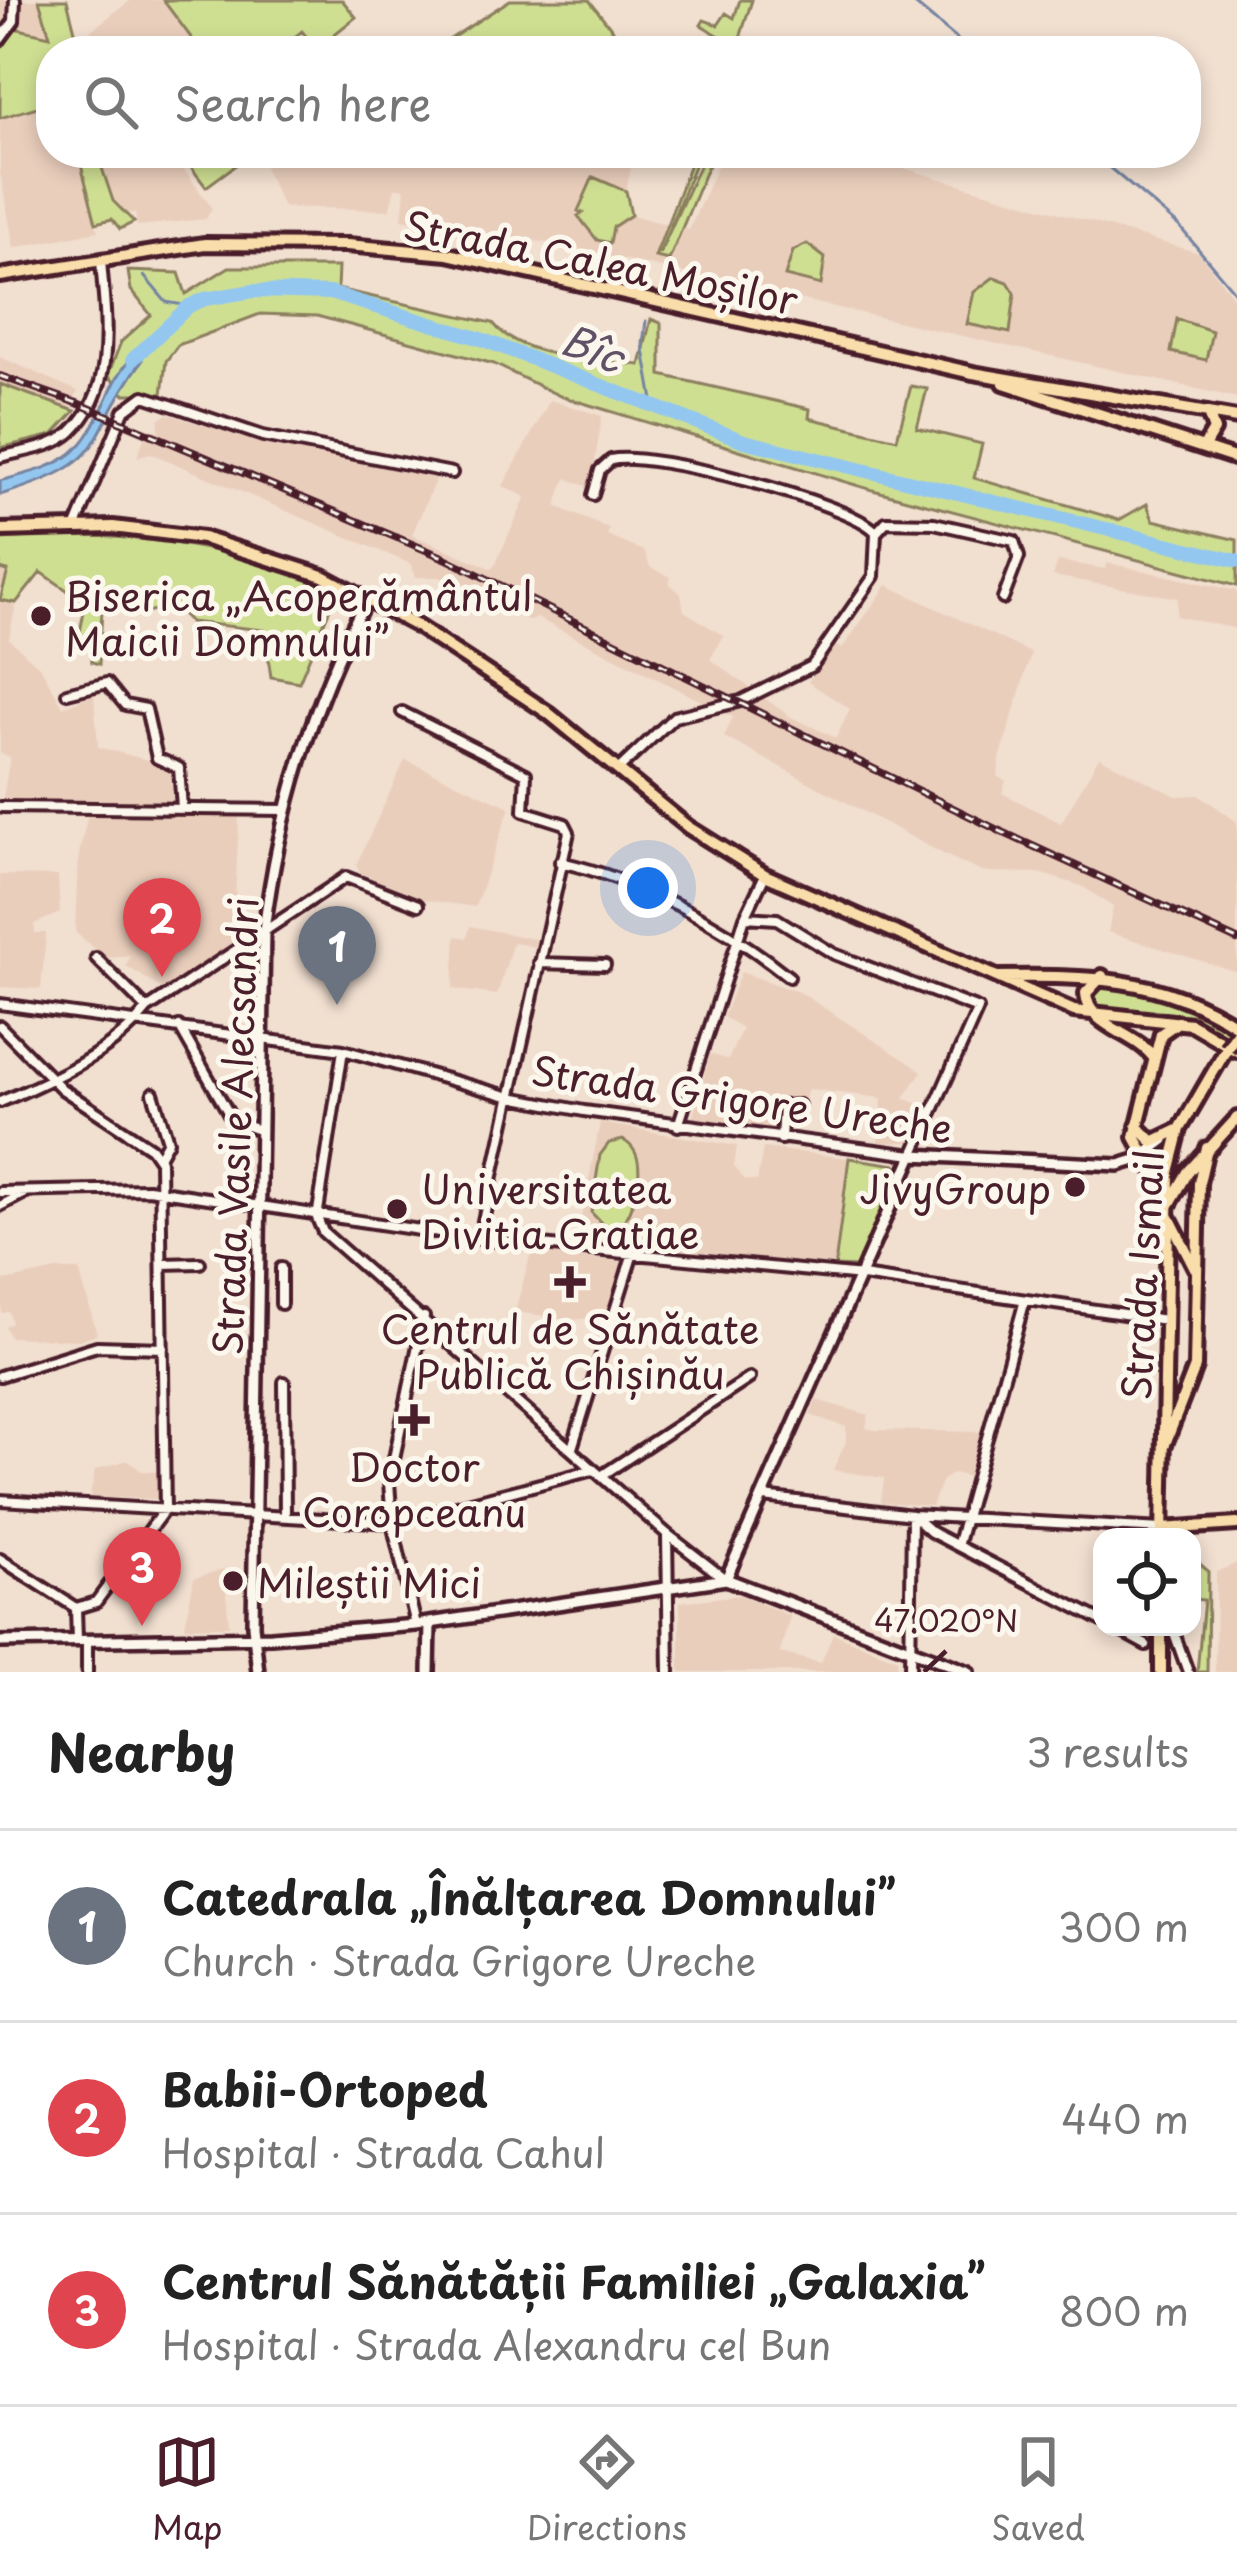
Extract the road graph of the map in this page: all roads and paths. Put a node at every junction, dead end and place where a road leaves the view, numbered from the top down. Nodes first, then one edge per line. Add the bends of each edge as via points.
1 (15, 0) edge
2 (0, 40) edge
3 (101, 257) junction
4 (0, 275) edge
5 (973, 373) junction
6 (1208, 413) junction
7 (1237, 418) edge
8 (1203, 448) junction
9 (0, 457) edge
10 (1237, 458) edge
11 (452, 473) dead end
12 (593, 495) dead end
13 (76, 526) junction
14 (0, 530) edge
15 (876, 532) junction
16 (367, 598) junction
17 (1003, 599) dead end
18 (67, 693) dead end
19 (402, 712) dead end
20 (618, 770) junction
21 (0, 807) edge
22 (182, 808) junction
23 (285, 810) junction
24 (560, 862) junction
25 (765, 874) junction
26 (418, 904) dead end
27 (745, 916) junction
28 (264, 930) junction
29 (737, 939) junction
30 (96, 958) dead end
31 (539, 964) junction
32 (605, 965) dead end
33 (1102, 976) junction
34 (788, 977) dead end
35 (989, 977) junction
36 (0, 1004) edge
37 (147, 1009) junction
38 (1096, 1017) junction
39 (137, 1022) junction
40 (1178, 1022) junction
41 (0, 1026) edge
42 (178, 1026) junction
43 (1237, 1029) edge
44 (260, 1039) junction
45 (343, 1050) junction
46 (1237, 1051) edge
47 (1154, 1059) junction
48 (52, 1080) junction
49 (153, 1093) dead end
50 (511, 1097) junction
51 (0, 1102) edge
52 (799, 1105) dead end
53 (1237, 1118) edge
54 (678, 1126) junction
55 (259, 1130) junction
56 (1136, 1132) junction
57 (781, 1139) junction
58 (1169, 1141) junction
59 (1207, 1148) junction
60 (914, 1155) junction
61 (159, 1157) junction
62 (1143, 1157) junction
63 (1126, 1164) junction
64 (161, 1191) junction
65 (0, 1192) edge
66 (26, 1192) junction
67 (0, 1206) edge
68 (1167, 1206) junction
69 (258, 1208) junction
70 (317, 1218) junction
71 (479, 1238) junction
72 (633, 1253) junction
73 (200, 1263) dead end
74 (162, 1264) junction
75 (281, 1268) dead end
76 (1197, 1271) junction
77 (862, 1276) junction
78 (1024, 1300) junction
79 (281, 1304) dead end
80 (424, 1317) junction
81 (1165, 1320) junction
82 (163, 1348) junction
83 (0, 1376) edge
84 (750, 1378) dead end
85 (284, 1382) dead end
86 (572, 1448) junction
87 (1162, 1450) junction
88 (598, 1473) junction
89 (764, 1497) junction
90 (0, 1500) edge
91 (165, 1508) junction
92 (255, 1512) junction
93 (284, 1514) junction
94 (912, 1515) junction
95 (966, 1518) junction
96 (392, 1523) junction
97 (1237, 1524) edge
98 (1097, 1528) edge
99 (1162, 1528) edge
100 (1201, 1528) edge
101 (667, 1534) junction
102 (958, 1544) junction
103 (0, 1559) edge
104 (726, 1580) junction
105 (670, 1590) junction
106 (76, 1608) junction
107 (1093, 1616) edge
108 (430, 1624) junction
109 (416, 1625) junction
110 (1130, 1636) edge
111 (1162, 1636) edge
112 (1175, 1636) edge
113 (256, 1638) junction
114 (82, 1641) junction
115 (0, 1642) edge
116 (1146, 1645) dead end
117 (910, 1653) junction
118 (87, 1672) edge
119 (258, 1672) edge
120 (429, 1672) edge
121 (669, 1672) edge
122 (910, 1672) edge
123 (969, 1672) edge
124 (1161, 1672) edge
125 (1188, 1672) edge

1 - 2 street via 14,21
3 - 4 main road, Strada Calea Moșilor
3 - 5 main road, Strada Calea Moșilor via 271,242 448,254
3 - 9 street via 107,352 81,417 55,441
5 - 6 main road, Strada Calea Moșilor
5 - 8 main road, Strada Calea Moșilor
6 - 7 main road, Strada Calea Moșilor
6 - 8 main road via 1214,430
8 - 10 main road, Strada Calea Moșilor
11 - 13 street via 263,436 144,396 124,411
12 - 15 street via 611,460 670,463 853,516
13 - 14 main road
13 - 16 main road via 238,545
15 - 17 street via 902,520 1014,541 1019,557
15 - 20 street via 874,576 812,666 740,701 674,717
16 - 20 main road via 547,712
16 - 23 main road, Strada Vasile Alecsandri via 324,685
18 - 22 street via 107,683 125,705 146,709 157,758 179,768
19 - 24 street via 526,774 524,811 569,832
20 - 25 main road via 688,827
21 - 22 street
22 - 23 street
23 - 28 main road, Strada Vasile Alecsandri
24 - 29 street via 595,870
24 - 31 street
25 - 27 street
25 - 35 main road
26 - 28 street via 346,877
27 - 29 street
27 - 60 street via 777,919 834,954 970,1003 980,1014
28 - 37 street
28 - 44 main road, Strada Vasile Alecsandri
29 - 34 street
29 - 54 street
30 - 37 street
31 - 32 street
31 - 50 street
33 - 35 main road
33 - 38 main road via 1086,993
33 - 43 main road via 1173,991
35 - 38 main road
36 - 39 street, Strada Grigore Ureche
37 - 39 street
38 - 40 main road
38 - 47 main road
39 - 42 street, Strada Grigore Ureche
39 - 48 street
40 - 46 main road
40 - 47 main road via 1161,1034
41 - 48 street
42 - 44 street, Strada Grigore Ureche
42 - 55 street via 233,1121
43 - 58 main road, Strada Ismail
44 - 45 street, Strada Grigore Ureche
44 - 55 main road, Strada Vasile Alecsandri
45 - 50 street, Strada Grigore Ureche
45 - 70 street
47 - 56 main road
48 - 51 street
48 - 61 street
49 - 61 street via 169,1142
50 - 54 street, Strada Grigore Ureche
50 - 71 street
52 - 57 street via 783,1106
53 - 59 main road
54 - 57 street, Strada Grigore Ureche
55 - 69 main road, Strada Vasile Alecsandri
56 - 58 main road
56 - 62 main road
56 - 63 main road
57 - 60 street, Strada Grigore Ureche
58 - 59 main road via 1186,1160
58 - 62 main road, Strada Grigore Ureche
58 - 68 main road, Strada Ismail
59 - 68 main road
59 - 76 main road
60 - 63 main road, Strada Grigore Ureche
60 - 77 main road
61 - 64 street
62 - 63 main road, Strada Grigore Ureche
62 - 68 main road
64 - 66 street
64 - 69 street
64 - 74 street
65 - 66 street
66 - 67 street
68 - 76 main road
68 - 81 main road, Strada Ismail
69 - 70 street
69 - 92 main road, Strada Vasile Alecsandri
70 - 71 street
70 - 80 street via 323,1232
71 - 72 street
72 - 77 street
72 - 86 street
73 - 74 street
74 - 82 street
75 - 79 street
76 - 87 main road via 1195,1367
77 - 78 street
77 - 89 main road
78 - 81 street
78 - 95 street
80 - 86 street
80 - 96 street via 389,1482
81 - 87 main road, Strada Ismail
82 - 83 street via 97,1346
82 - 91 street
84 - 88 street
85 - 93 street
86 - 88 street
87 - 99 main road, Strada Ismail
88 - 96 street
88 - 101 street
89 - 94 street
89 - 104 main road
90 - 91 street
91 - 92 street
91 - 106 street via 96,1602
92 - 93 street
92 - 113 main road, Strada Vasile Alecsandri
93 - 96 street
94 - 95 street
94 - 102 street
94 - 117 street
95 - 98 street
95 - 102 street
96 - 109 street
97 - 100 main road
101 - 104 street
101 - 105 street
102 - 107 street
103 - 106 street
104 - 105 main road
104 - 117 main road
105 - 108 main road
105 - 121 street
106 - 114 street
108 - 109 main road
108 - 120 main road
109 - 113 main road
110 - 116 street
111 - 124 main road
112 - 125 street
113 - 114 main road
113 - 119 main road, Strada Vasile Alecsandri
114 - 115 main road
114 - 118 street
117 - 122 street
117 - 123 main road

